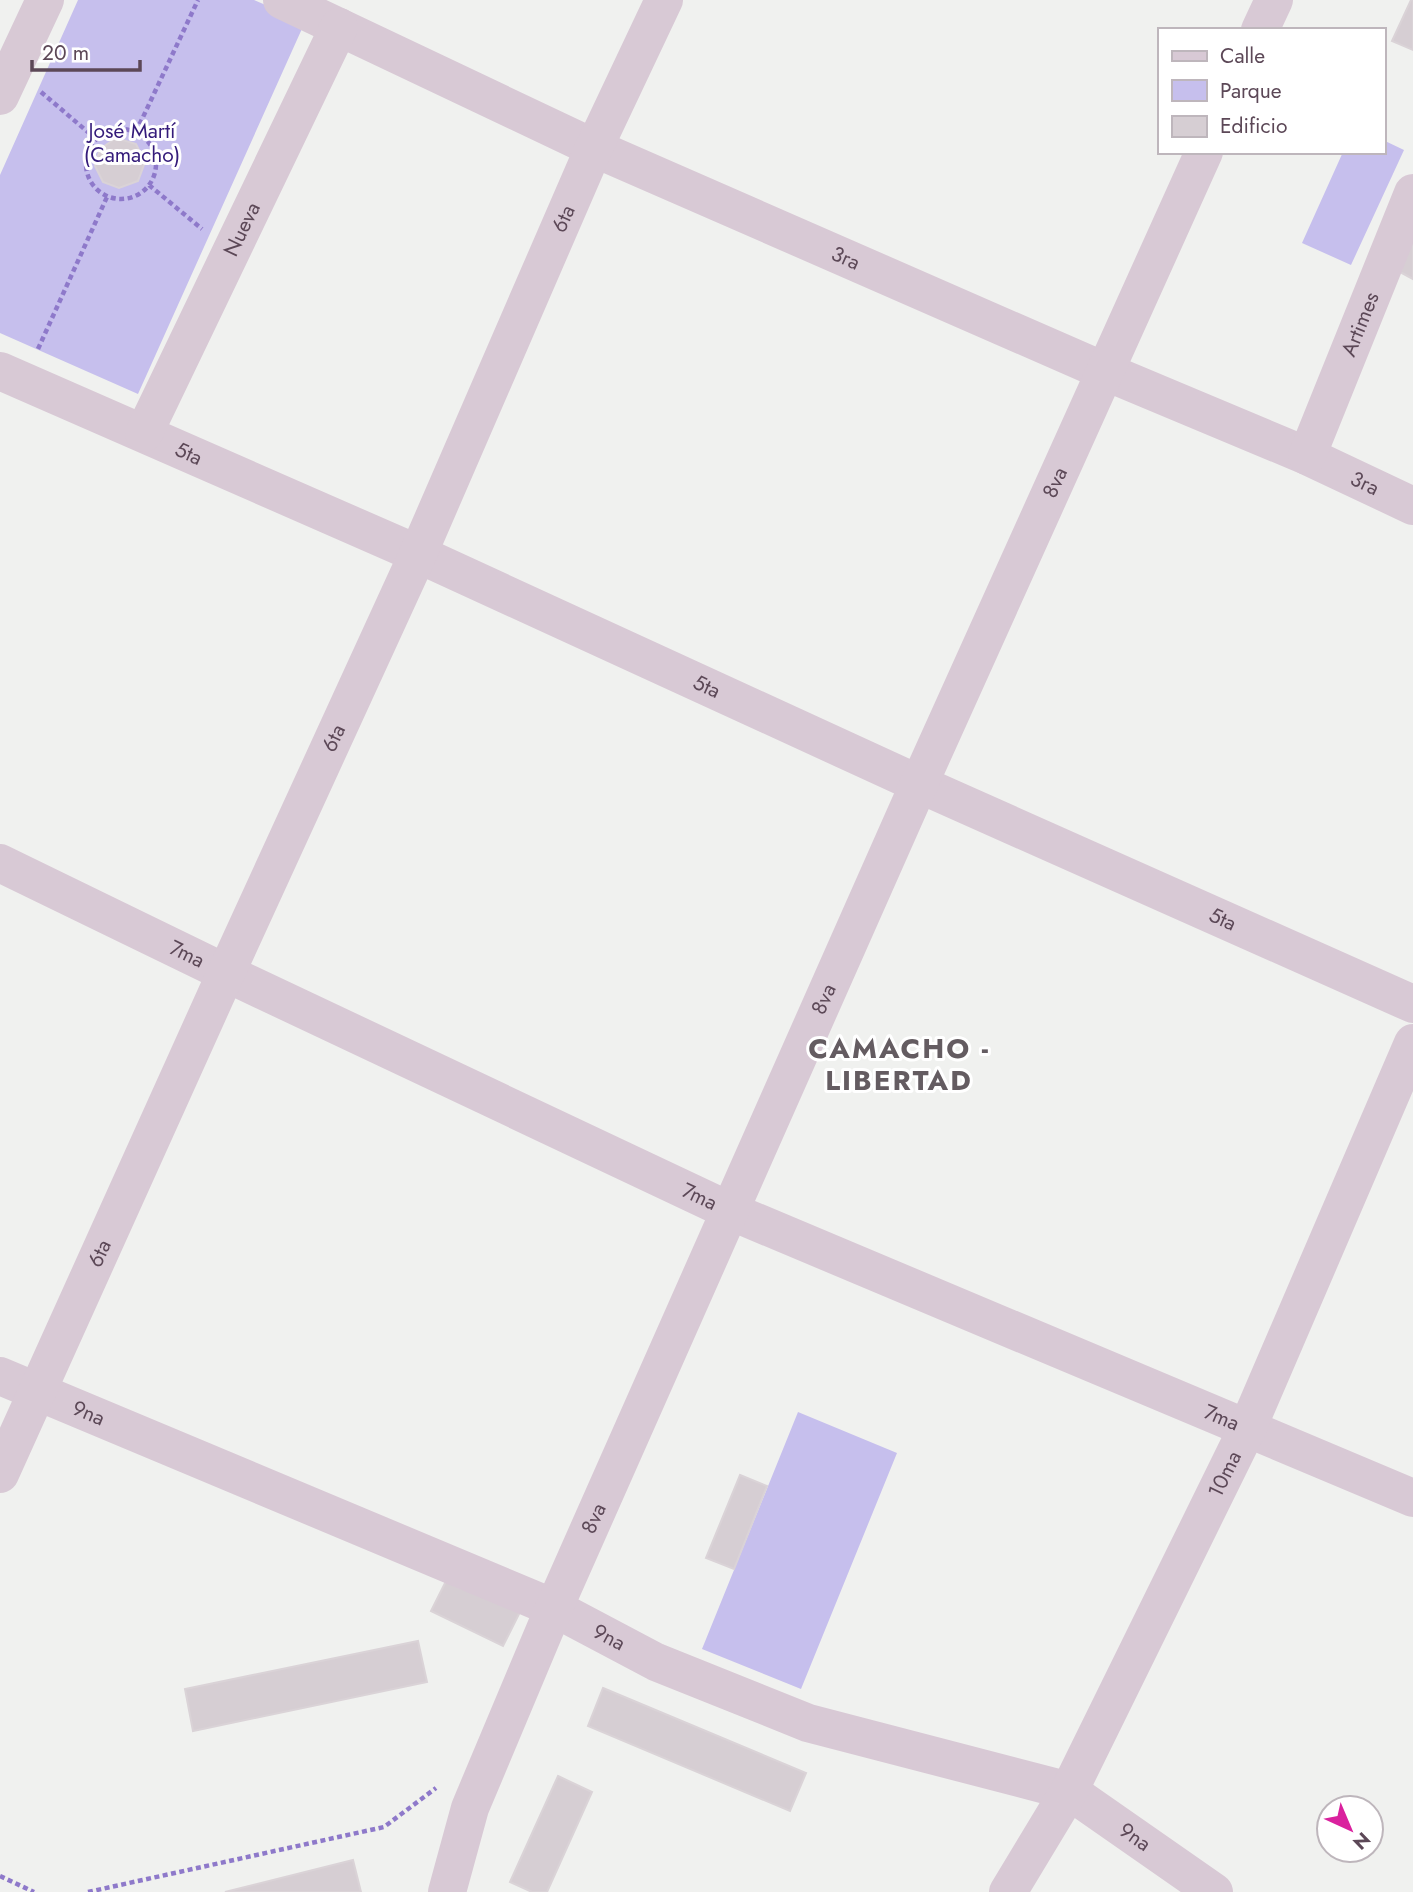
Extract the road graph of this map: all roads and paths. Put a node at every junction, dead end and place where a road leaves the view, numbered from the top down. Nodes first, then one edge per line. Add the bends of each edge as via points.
1 (46, 0) edge
2 (198, 0) edge
3 (282, 0) edge
4 (664, 0) edge
5 (1274, 0) edge
6 (339, 27) junction
7 (1261, 28) edge
8 (6, 82) edge
9 (136, 132) junction
10 (96, 139) junction
11 (594, 148) junction
12 (1203, 154) edge
13 (149, 185) junction
14 (1413, 193) edge
15 (107, 197) junction
16 (230, 253) junction
17 (1104, 371) junction
18 (12, 376) edge
19 (144, 433) junction
20 (1307, 456) junction
21 (1413, 506) edge
22 (418, 554) junction
23 (919, 784) junction
24 (0, 863) edge
25 (226, 973) junction
26 (1413, 1004) edge
27 (1413, 1043) edge
28 (730, 1211) junction
29 (0, 1376) edge
30 (36, 1392) junction
31 (1247, 1429) junction
32 (0, 1474) edge
33 (1413, 1498) edge
34 (554, 1608) junction
35 (446, 1781) dead end
36 (1069, 1791) junction
37 (0, 1876) edge
38 (34, 1892) edge
39 (88, 1892) edge
40 (447, 1892) edge
41 (1008, 1892) edge
42 (1214, 1892) edge

1 - 8 street
2 - 9 path
3 - 6 street, 3ra
4 - 11 street, 6ta
5 - 7 street
6 - 11 street, 3ra
6 - 16 street, Nueva
8 - 10 path
9 - 10 path via 111,130
9 - 13 path via 155,155
10 - 15 path via 89,148 86,170 97,190
11 - 17 street, 3ra
11 - 22 street, 6ta
12 - 17 street, 8va
13 - 15 path via 130,198
13 - 16 path
14 - 20 street, Artimes
15 - 18 path
16 - 19 street, Nueva
17 - 20 street, 3ra
17 - 23 street, 8va
18 - 19 street, 5ta
19 - 22 street, 5ta
20 - 21 street, 3ra
22 - 23 street, 5ta
22 - 25 street, 6ta
23 - 26 street, 5ta
23 - 28 street, 8va
24 - 25 street, 7ma
25 - 28 street, 7ma
25 - 30 street, 6ta
27 - 31 street, 10ma
28 - 31 street, 7ma
28 - 34 street, 8va
29 - 30 street, 9na
30 - 32 street, 6ta
30 - 34 street, 9na
31 - 33 street, 7ma
31 - 36 street, 10ma
34 - 36 street, 9na via 656,1662 808,1723
34 - 40 street, 8va via 470,1808
35 - 39 path via 384,1828
36 - 41 street, 10ma
36 - 42 street, 9na
37 - 38 path

